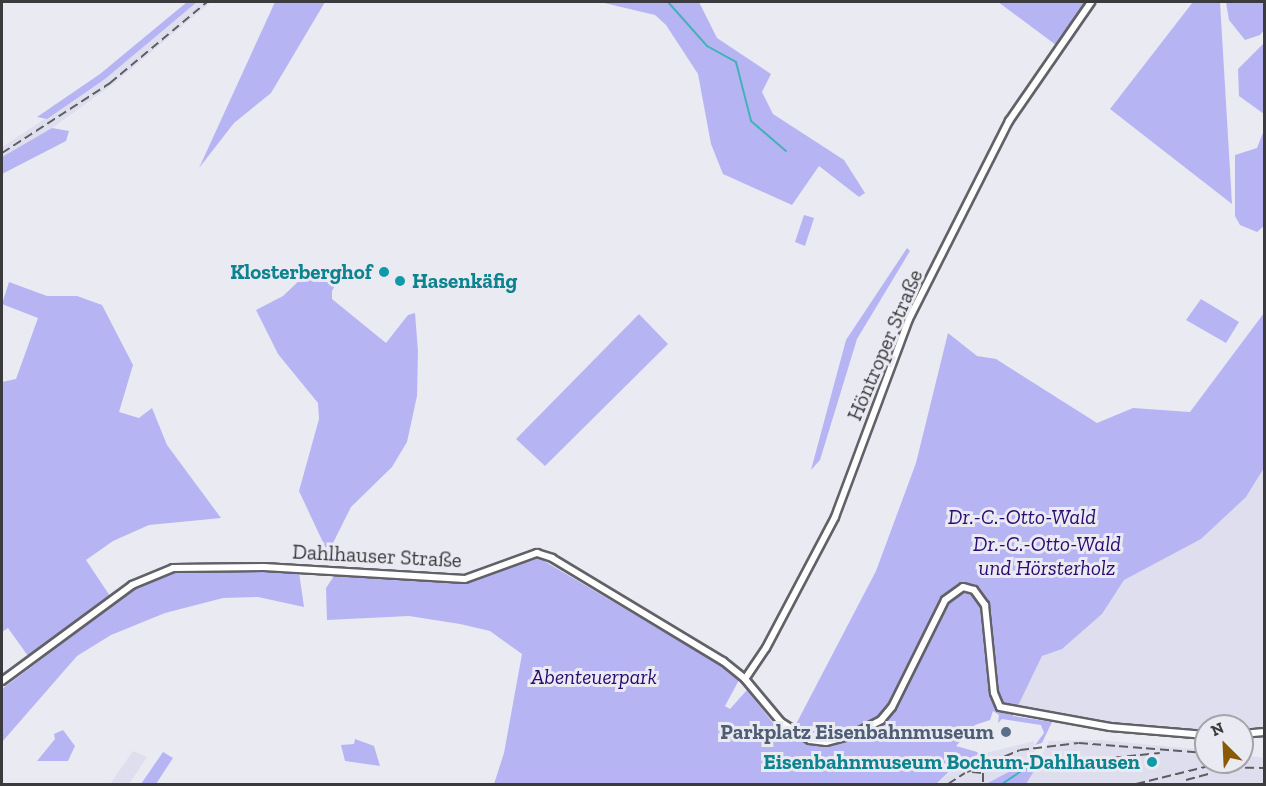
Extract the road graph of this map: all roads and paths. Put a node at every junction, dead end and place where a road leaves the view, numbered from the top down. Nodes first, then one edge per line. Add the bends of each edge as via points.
1 (1091, 2) edge
2 (745, 679) junction
3 (2, 681) edge
4 (1194, 734) edge

1 - 2 street, Höntroper Straße via 1009,121 909,319 835,517 766,648
2 - 3 street, Dahlhauser Straße via 640,610 537,553 465,579 264,567 173,568 132,585
2 - 4 street via 768,710 793,731 821,742 861,732 876,724 892,707 945,600 955,589 968,587 985,605 994,693 1000,706 1110,727

